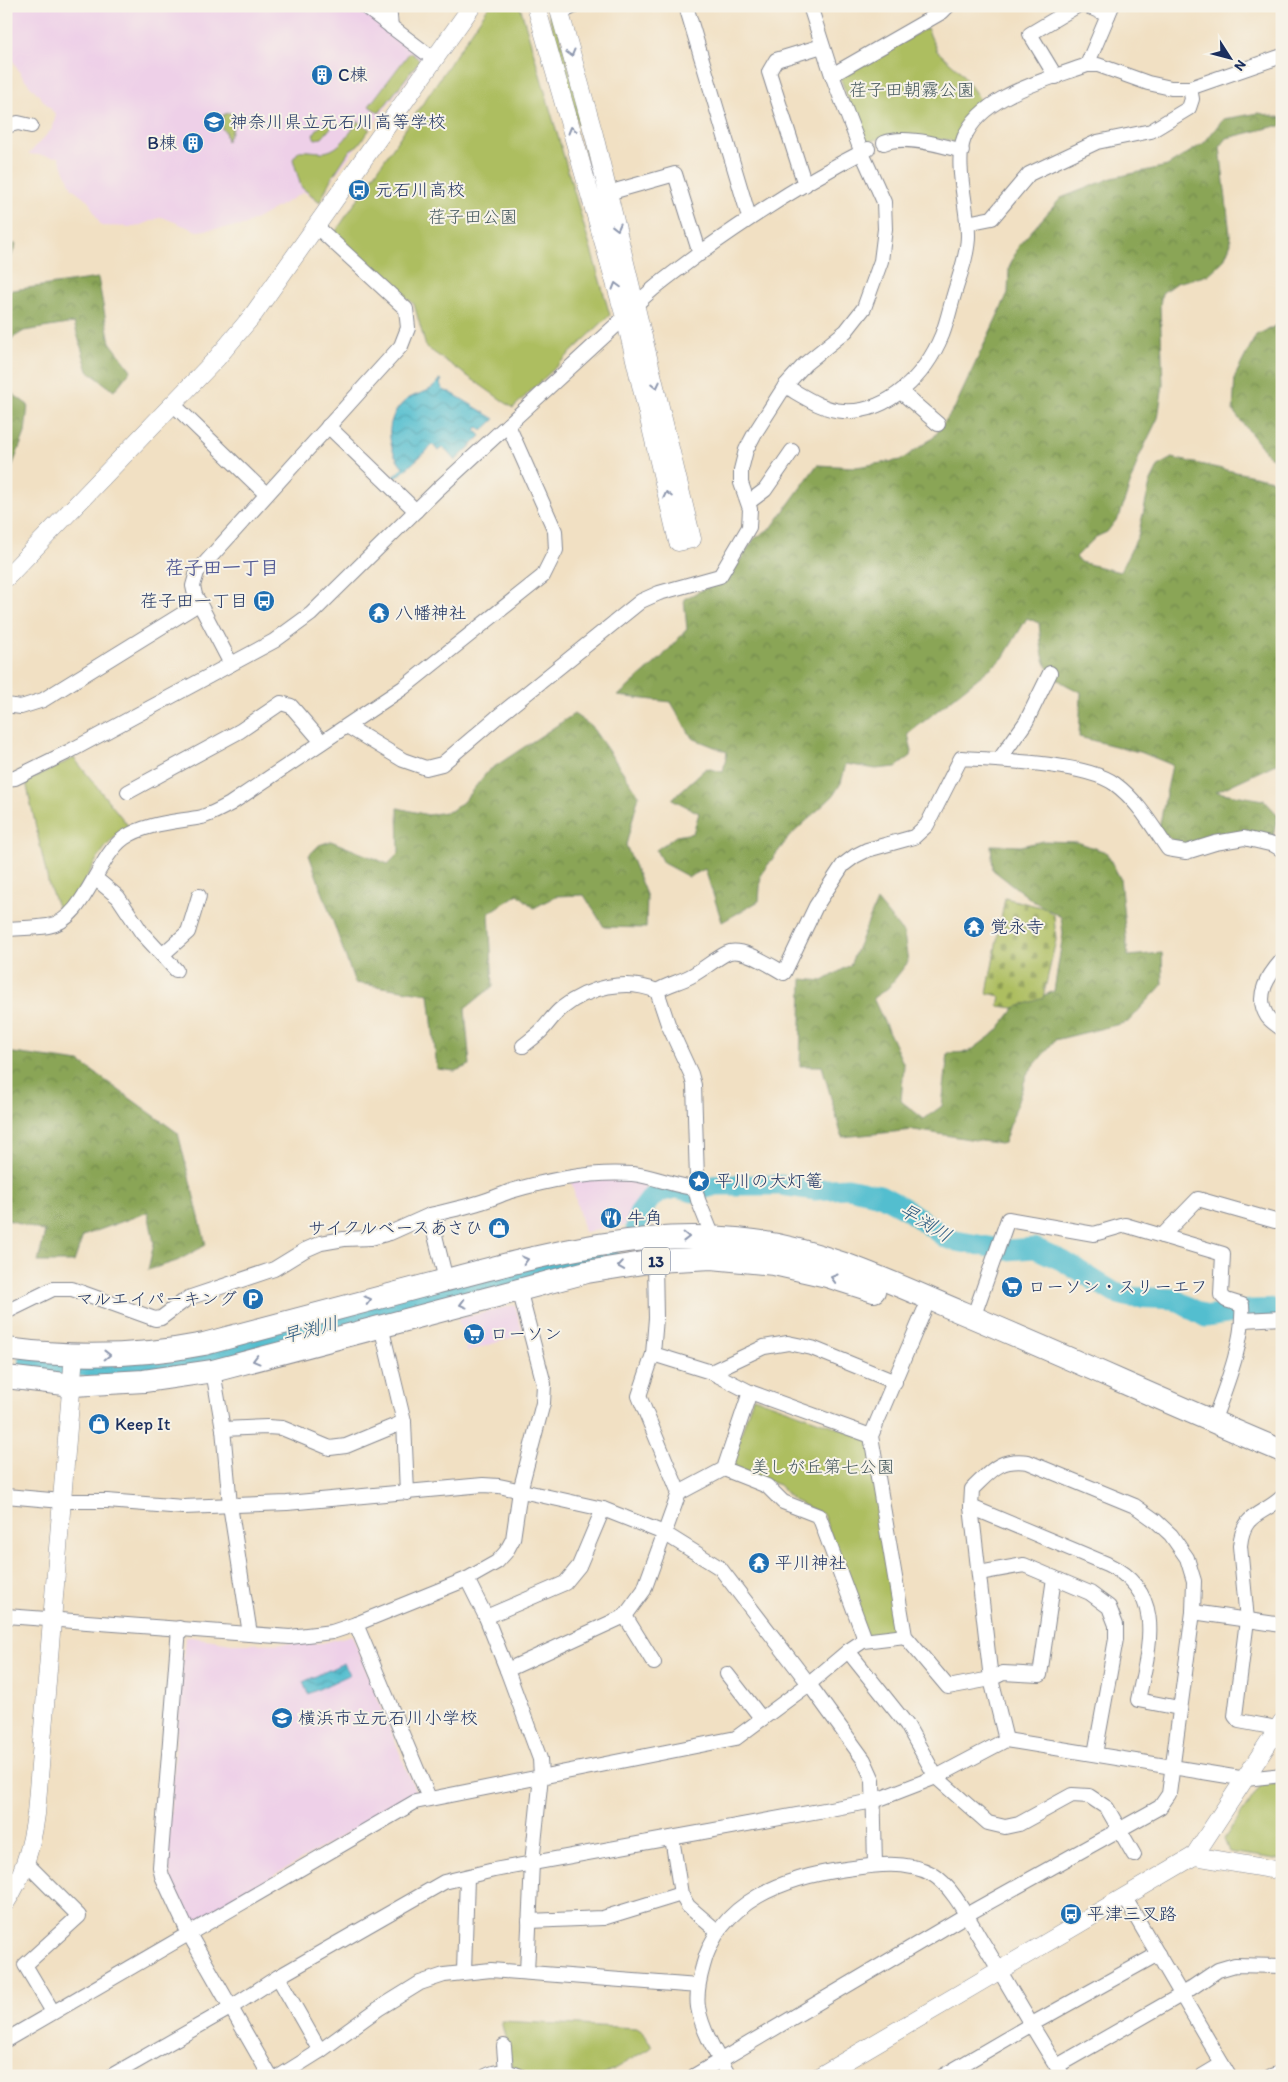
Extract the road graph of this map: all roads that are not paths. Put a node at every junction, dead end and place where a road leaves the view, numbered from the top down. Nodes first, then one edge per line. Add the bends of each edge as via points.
1 (364, 6) edge
2 (389, 6) edge
3 (472, 6) edge
4 (536, 6) edge
5 (686, 6) edge
6 (810, 6) edge
7 (948, 6) edge
8 (1077, 6) edge
9 (1087, 6) edge
10 (564, 9) edge
11 (1110, 11) edge
12 (391, 27) junction
13 (822, 46) junction
14 (1282, 56) edge
15 (435, 60) junction
16 (1087, 65) junction
17 (832, 75) junction
18 (1056, 76) junction
19 (1190, 88) junction
20 (6, 126) edge
21 (30, 126) dead end
22 (884, 143) dead end
23 (865, 151) junction
24 (962, 151) junction
25 (805, 185) junction
26 (608, 193) junction
27 (749, 217) junction
28 (967, 223) junction
29 (316, 226) junction
30 (700, 254) junction
31 (630, 310) junction
32 (784, 386) junction
33 (900, 392) junction
34 (173, 404) junction
35 (508, 424) junction
36 (938, 424) dead end
37 (328, 426) junction
38 (792, 451) dead end
39 (266, 494) junction
40 (749, 502) junction
41 (416, 511) junction
42 (6, 578) edge
43 (200, 603) junction
44 (231, 664) junction
45 (1050, 672) dead end
46 (6, 705) edge
47 (347, 726) junction
48 (322, 742) junction
49 (999, 760) junction
50 (6, 779) edge
51 (128, 792) dead end
52 (1282, 850) edge
53 (95, 878) junction
54 (199, 896) dead end
55 (6, 929) edge
56 (162, 956) junction
57 (1282, 960) edge
58 (176, 970) dead end
59 (656, 991) junction
60 (1282, 1029) edge
61 (523, 1046) dead end
62 (697, 1194) junction
63 (430, 1215) junction
64 (1275, 1221) dead end
65 (1162, 1236) junction
66 (713, 1248) junction
67 (655, 1261) junction
68 (446, 1280) junction
69 (519, 1289) junction
70 (924, 1311) junction
71 (6, 1312) edge
72 (1242, 1313) junction
73 (974, 1318) junction
74 (1282, 1318) edge
75 (381, 1326) junction
76 (6, 1349) edge
77 (653, 1354) junction
78 (74, 1370) junction
79 (214, 1372) junction
80 (711, 1372) junction
81 (6, 1377) edge
82 (895, 1382) junction
83 (750, 1392) junction
84 (404, 1422) junction
85 (1213, 1422) junction
86 (223, 1429) junction
87 (871, 1436) junction
88 (1282, 1451) edge
89 (1282, 1466) edge
90 (724, 1469) junction
91 (520, 1490) junction
92 (678, 1492) junction
93 (407, 1493) junction
94 (6, 1496) edge
95 (1282, 1497) edge
96 (62, 1501) junction
97 (230, 1505) junction
98 (971, 1507) junction
99 (604, 1509) junction
100 (664, 1533) junction
101 (979, 1573) junction
102 (1054, 1578) junction
103 (468, 1579) junction
104 (1193, 1612) junction
105 (6, 1616) edge
106 (625, 1616) junction
107 (486, 1617) junction
108 (53, 1620) junction
109 (1247, 1620) junction
110 (356, 1624) junction
111 (1282, 1625) edge
112 (178, 1628) junction
113 (250, 1634) junction
114 (905, 1636) junction
115 (863, 1641) junction
116 (848, 1651) junction
117 (654, 1663) dead end
118 (507, 1670) junction
119 (727, 1674) dead end
120 (991, 1680) junction
121 (810, 1684) junction
122 (1180, 1708) junction
123 (762, 1719) junction
124 (1280, 1725) edge
125 (1006, 1740) junction
126 (1095, 1754) junction
127 (1173, 1767) junction
128 (1282, 1775) edge
129 (541, 1776) junction
130 (936, 1778) junction
131 (1246, 1778) junction
132 (429, 1798) junction
133 (874, 1801) junction
134 (1120, 1829) junction
135 (672, 1838) junction
136 (1134, 1855) dead end
137 (1194, 1856) junction
138 (26, 1863) junction
139 (532, 1863) junction
140 (874, 1865) junction
141 (1282, 1871) edge
142 (467, 1876) junction
143 (682, 1894) junction
144 (1125, 1898) junction
145 (6, 1902) edge
146 (966, 1915) junction
147 (529, 1921) junction
148 (717, 1930) junction
149 (189, 1934) junction
150 (1158, 1954) junction
151 (1282, 1966) edge
152 (1001, 1971) junction
153 (464, 1972) junction
154 (527, 1972) junction
155 (278, 1977) junction
156 (698, 1986) junction
157 (1181, 1995) junction
158 (230, 2008) junction
159 (53, 2012) junction
160 (1032, 2024) junction
161 (6, 2040) edge
162 (504, 2046) dead end
163 (320, 2051) junction
164 (720, 2061) junction
165 (1225, 2070) edge
166 (1060, 2071) edge
167 (506, 2072) junction
168 (1282, 2072) edge
169 (111, 2076) edge
170 (270, 2076) edge
171 (280, 2076) edge
172 (486, 2076) edge
173 (520, 2076) edge
174 (694, 2076) edge
175 (729, 2076) edge
176 (820, 2076) edge
177 (943, 2076) edge
178 (1202, 2076) edge
179 (1271, 2076) edge

1 - 12 street
2 - 12 street
3 - 15 street
31 -> 4 street
5 - 27 street
6 - 13 street
7 - 17 street
8 - 18 street via 1030,34
9 - 11 street
10 -> 26 street
11 - 16 street
12 - 15 street
13 - 17 street
13 - 25 street via 776,60 769,72
14 - 19 street
15 - 29 street
16 - 18 street
16 - 19 street via 1148,83
17 - 23 street
18 - 24 street via 985,108 963,139
19 - 28 street via 1192,99 1189,108 1151,131 1097,142 1029,174 992,218
20 - 21 street via 18,123
22 - 24 street via 908,140
23 - 25 street
23 - 32 street via 884,202 885,229 878,269 864,308 846,331 805,364
24 - 28 street
25 - 27 street
26 - 30 street via 674,174
26 -> 31 street
27 - 30 street
28 - 33 street via 963,262 942,334 928,362
29 - 34 street via 253,315
29 - 37 street via 406,309 408,328 401,346
30 - 31 street via 665,278
31 -> 31 street via 692,539 678,542
31 - 35 street
32 - 33 street via 827,409 845,412 888,402
32 - 40 street via 746,450 741,470
33 - 36 street
34 - 39 street
34 - 42 street
35 - 41 street
35 - 47 street via 555,531 556,550 549,566 543,576 403,688
37 - 39 street
37 - 41 street
38 - 40 street via 765,490
39 - 43 street via 196,572 193,586
40 - 47 street via 749,527 720,576 659,592 641,601 442,764 426,768 403,760
41 - 44 street via 311,614 274,641
43 - 44 street
43 - 46 street via 43,700 21,707
44 - 50 street via 70,751 15,778
45 - 49 street via 1026,722
47 - 48 street
48 - 51 street via 291,706 281,703 240,731
48 - 53 street via 230,804 204,816 146,828 125,838 111,851
49 - 52 street via 1101,775 1134,801 1168,849 1186,852 1244,838
49 - 59 street via 961,758 927,825 914,837 867,850 843,866 816,906 784,973 748,954 729,952 689,977
53 - 55 street via 67,918 49,926
53 - 56 street via 118,897
54 - 56 street via 188,932
56 - 58 street
57 - 60 street via 1268,976 1263,989 1267,1016
59 - 61 street via 643,985 617,985 576,998 560,1009
59 - 62 street via 694,1085
62 - 63 street via 656,1179 632,1174 601,1174 511,1191
62 - 66 street
63 - 68 street
63 - 71 street via 390,1233 371,1238 344,1238 308,1248 274,1269 188,1298 161,1318 155,1319 72,1289 53,1289
64 - 65 street via 1198,1199
65 - 72 street via 1223,1254 1221,1295
65 - 73 street via 1125,1225 1094,1234 1008,1219
66 - 67 main road, 13
68 -> 66 main road, 13 via 566,1249 604,1243 676,1237
70 -> 66 main road, 13 via 827,1276
66 - 73 main road, 13 via 754,1241 836,1260
67 -> 69 main road, 13 via 587,1272
67 - 77 street
78 -> 68 main road, 13 via 140,1354 204,1344
69 -> 75 main road, 13
69 - 91 street via 544,1384 544,1403
70 - 82 street
70 - 89 main road, 13
72 - 74 street
72 - 85 street via 1229,1380
73 - 85 main road, 13
75 -> 79 main road, 13
75 - 84 street
76 - 78 main road, 13
77 - 80 street
77 - 92 street via 639,1396
78 - 79 main road, 13 via 144,1381
78 - 81 main road, 13
78 - 96 street
79 - 86 street
80 - 82 street via 764,1347 788,1343 812,1348
80 - 83 street
82 - 87 street
83 - 87 street
83 - 90 street
84 - 86 street via 346,1446 330,1448 282,1428
84 - 93 street
85 - 88 main road, 13
86 - 97 street
87 - 114 street
90 - 92 street
90 - 115 street via 766,1486 783,1502 819,1516
91 - 93 street via 483,1485
91 - 99 street
91 - 103 street via 513,1538 506,1552 497,1562
92 - 100 street
93 - 97 street
94 - 96 street
95 - 109 street via 1253,1515 1241,1535
96 - 97 street via 183,1507
96 - 108 street
97 - 113 street
98 - 101 street
98 - 104 street via 972,1489 998,1465 1014,1460 1028,1462 1135,1506 1171,1536 1187,1558 1194,1581
98 - 122 street via 1121,1570 1134,1582 1143,1595 1151,1637 1138,1700
99 - 100 street
99 - 107 street via 579,1566 565,1583
100 - 106 street via 644,1590
100 - 121 street via 720,1568
101 - 102 street via 1024,1565
101 - 120 street
102 - 120 street via 1040,1674 1003,1673
102 - 126 street via 1102,1601 1109,1607 1116,1625
103 - 107 street
103 - 110 street
104 - 109 street
104 - 122 street
105 - 108 street
106 - 117 street
106 - 118 street
107 - 118 street
108 - 112 street
108 - 138 street via 36,1814
109 - 111 street
109 - 124 street via 1235,1716 1239,1721
110 - 113 street via 332,1632 290,1637
110 - 132 street
112 - 113 street
112 - 149 street via 160,1867 168,1893
114 - 115 street
114 - 120 street via 948,1687
115 - 116 street
116 - 121 street
116 - 130 street via 907,1725
118 - 129 street via 540,1759
119 - 123 street
120 - 125 street
121 - 123 street
121 - 133 street via 864,1760 873,1780
122 - 127 street
123 - 129 street via 736,1738
124 - 131 street
125 - 126 street
125 - 130 street
126 - 127 street
127 - 131 street
127 - 134 street via 1169,1794 1160,1807
128 - 131 street
129 - 132 street
129 - 139 street
130 - 133 street
130 - 134 street via 988,1823 1005,1827 1019,1824 1072,1795 1089,1796 1099,1801
131 - 137 street
132 - 149 street via 414,1802
133 - 135 street
133 - 140 street
134 - 136 street
134 - 146 street
135 - 139 street
135 - 143 street
137 - 141 street
137 - 144 street
138 - 145 street
138 - 159 street via 79,1916 25,1965
139 - 142 street
139 - 147 street
140 - 146 street via 914,1868 931,1874 945,1884
140 - 148 street via 790,1881 736,1911
142 - 153 street
142 - 155 street via 444,1882
143 - 147 street via 603,1918
143 - 148 street via 688,1906
144 - 150 street
144 - 152 street
146 - 152 street
146 - 164 street
147 - 154 street
148 - 156 street via 706,1954
149 - 158 street
149 - 159 street
150 - 157 street
150 - 160 street
151 - 157 street via 1235,1965 1218,1970
152 - 160 street
152 - 176 street
153 - 154 street
153 - 163 street via 420,1983
154 - 156 street
155 - 158 street
155 - 163 street
156 - 164 street via 701,2020
157 - 165 street
157 - 166 street
158 - 169 street
158 - 170 street
159 - 161 street
160 - 166 street
160 - 177 street
162 - 167 street
163 - 171 street
164 - 174 street
164 - 175 street
165 - 178 street
167 - 172 street
167 - 173 street
168 - 179 street

